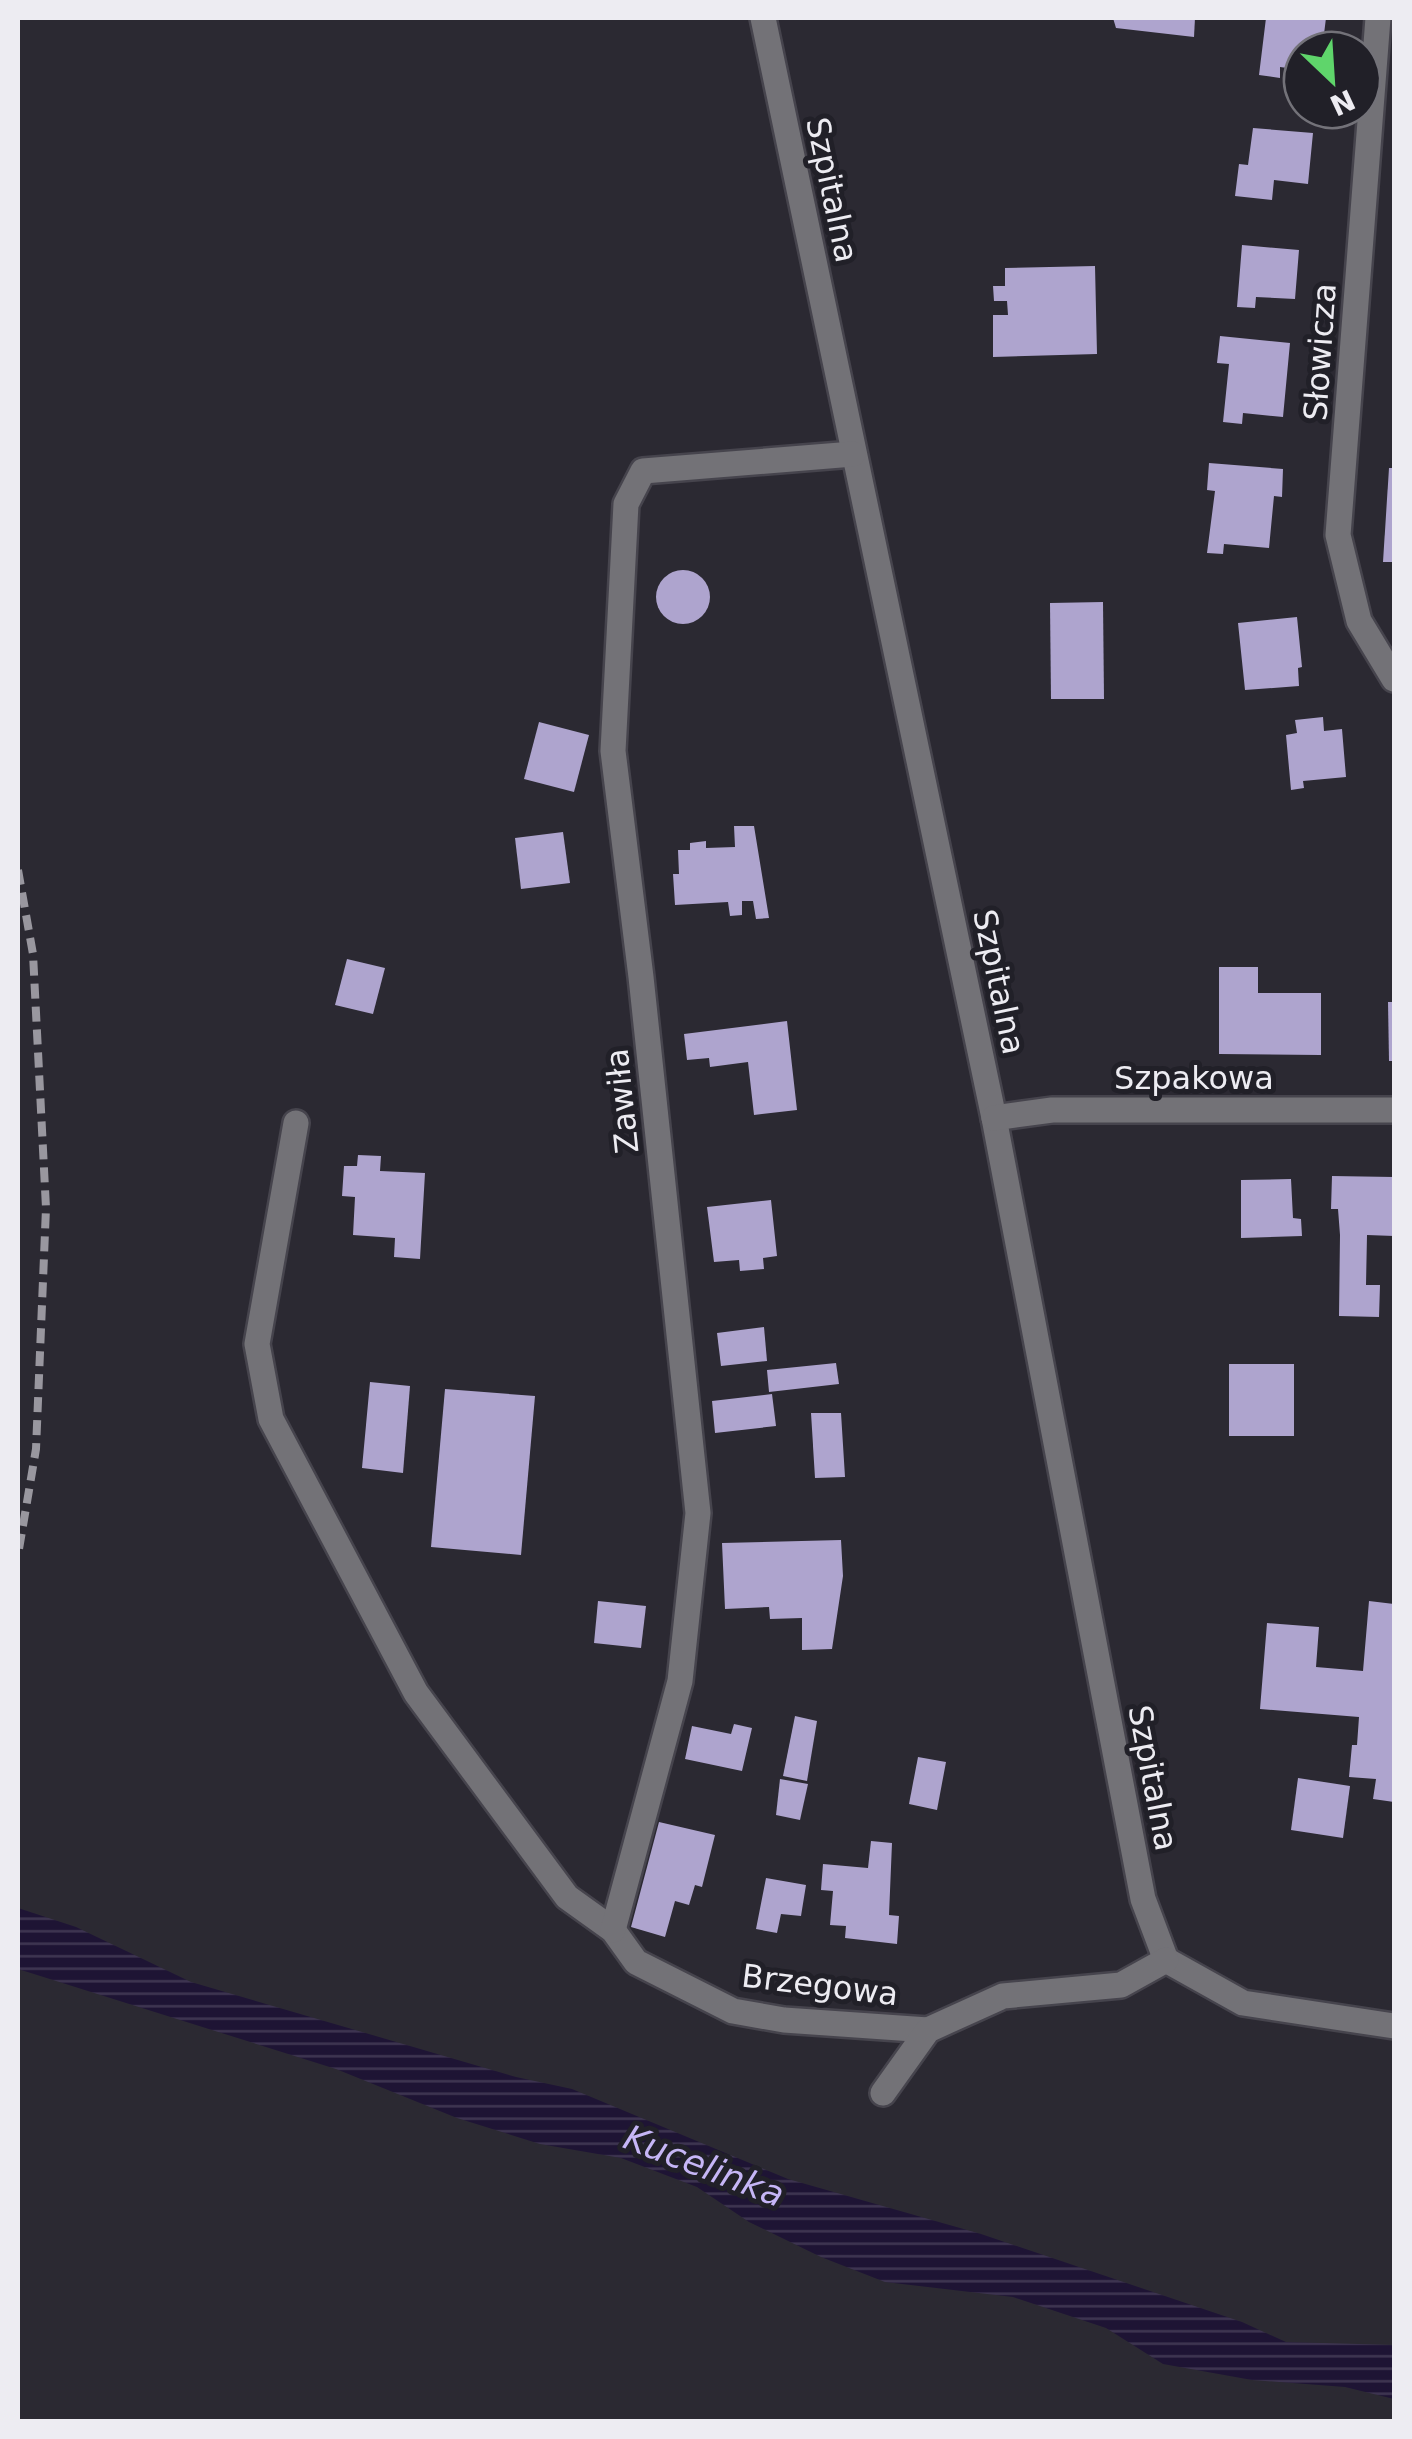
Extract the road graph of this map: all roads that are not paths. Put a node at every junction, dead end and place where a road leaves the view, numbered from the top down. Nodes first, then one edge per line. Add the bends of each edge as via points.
1 (763, 18) edge
2 (1378, 18) edge
3 (853, 454) junction
4 (1394, 680) edge
5 (1394, 1110) edge
6 (994, 1118) junction
7 (296, 1123) dead end
8 (613, 1930) junction
9 (1166, 1960) junction
10 (1394, 2026) edge
11 (928, 2030) junction
12 (883, 2093) dead end

1 - 3 street, Szpitalna
2 - 4 street, Słowicza via 1338,534 1359,620
3 - 6 street, Szpitalna
3 - 8 street, Zawiła via 643,471 626,504 613,751 698,1513 680,1681
5 - 6 street, Szpakowa via 1052,1110
6 - 9 street, Szpitalna via 1143,1900
7 - 8 street, Brzegowa via 258,1344 272,1419 416,1693 567,1897
8 - 11 street, Brzegowa via 636,1962 733,2012
9 - 10 street via 1243,2004
9 - 11 street, Brzegowa via 1122,1985 1003,1996
11 - 12 street, Brzegowa

